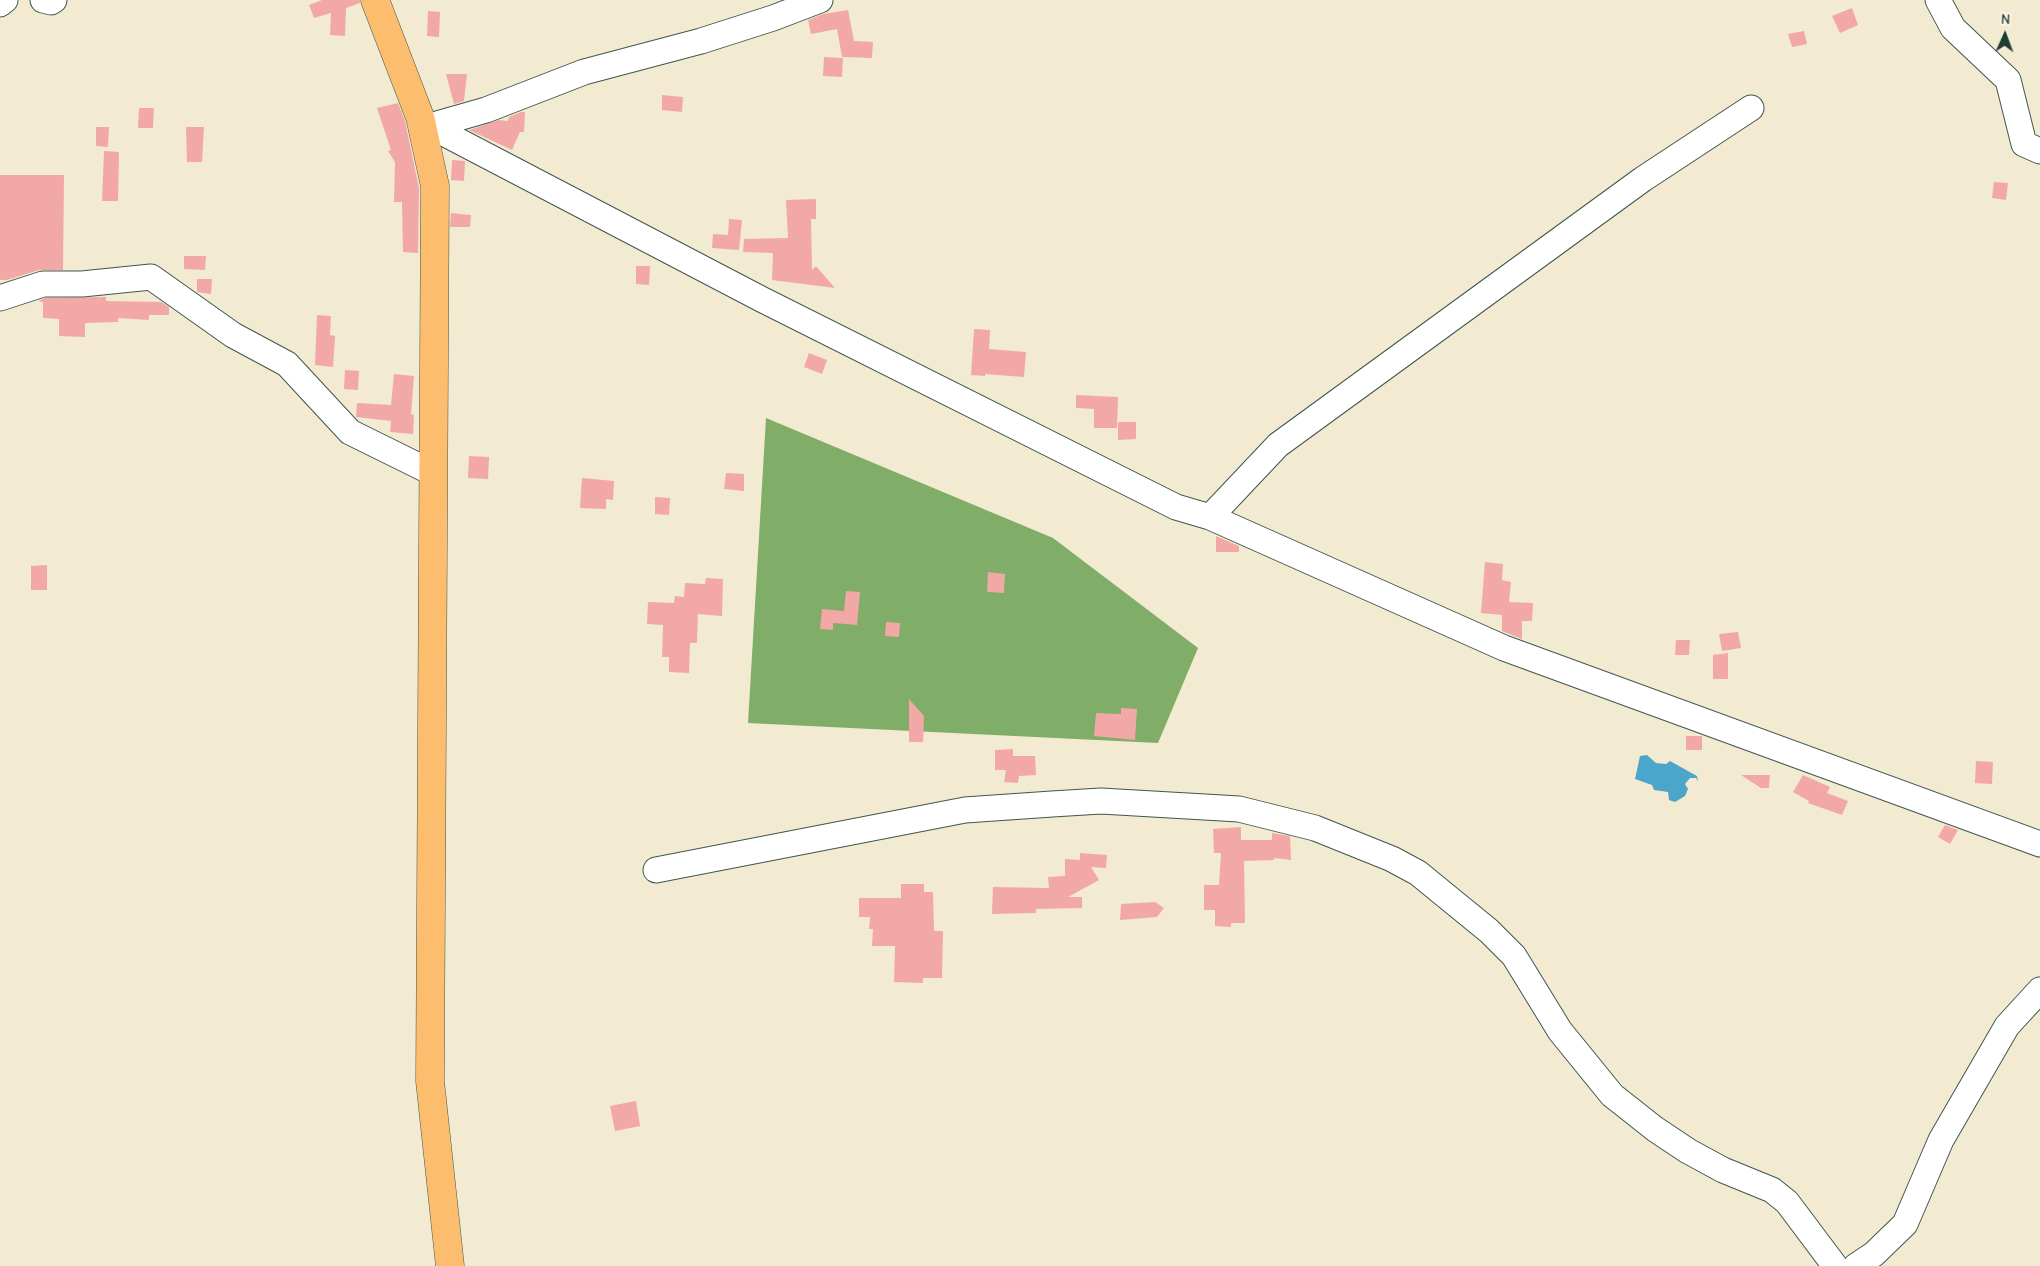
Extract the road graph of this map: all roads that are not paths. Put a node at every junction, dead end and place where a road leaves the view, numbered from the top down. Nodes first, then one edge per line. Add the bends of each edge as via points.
1 (5, 0) edge
2 (43, 0) edge
3 (54, 0) edge
4 (375, 0) edge
5 (820, 0) edge
6 (1938, 0) edge
7 (0, 4) edge
8 (1751, 108) dead end
9 (425, 122) junction
10 (2040, 151) edge
11 (0, 298) edge
12 (433, 473) junction
13 (1210, 517) junction
14 (2040, 844) edge
15 (656, 870) dead end
16 (2040, 990) edge
17 (450, 1266) edge
18 (1835, 1266) edge
19 (1856, 1266) edge

1 - 7 street
2 - 3 street
4 - 9 highway
5 - 9 street via 719,35 584,72 486,110
6 - 10 street via 1953,28 2008,80 2024,144
8 - 13 street via 1643,178 1278,444
9 - 12 highway via 435,186
9 - 13 street via 789,313 1176,507
11 - 12 street via 43,284 82,284 151,277 233,335 287,364 350,432
12 - 17 highway via 430,1081
13 - 14 street via 1504,648
15 - 18 street via 965,810 1052,804 1101,801 1239,810 1315,828 1418,873 1489,931 1514,956 1560,1032 1612,1096 1694,1154 1772,1190 1787,1202
16 - 19 street via 1997,1042 1941,1140 1905,1224 1874,1254

